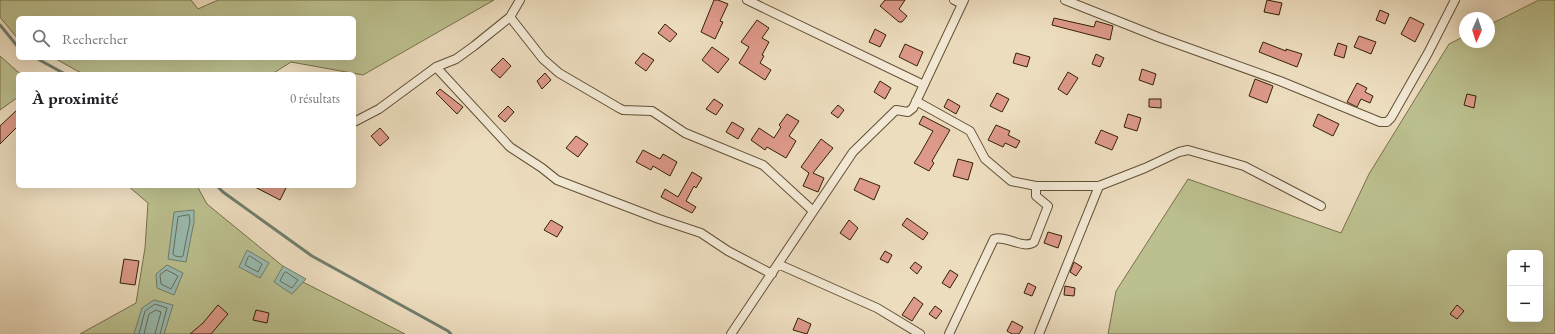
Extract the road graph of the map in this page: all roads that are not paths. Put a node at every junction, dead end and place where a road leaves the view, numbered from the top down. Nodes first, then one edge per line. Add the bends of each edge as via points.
1 (520, 0) edge
2 (747, 0) edge
3 (954, 0) edge
4 (1064, 0) edge
5 (1454, 0) edge
6 (963, 2) edge
7 (510, 17) junction
8 (436, 67) junction
9 (924, 85) junction
10 (916, 101) junction
11 (356, 121) edge
12 (1036, 186) junction
13 (1099, 186) junction
14 (1321, 206) dead end
15 (813, 211) junction
16 (778, 264) junction
17 (772, 274) junction
18 (731, 334) edge
19 (920, 334) edge
20 (949, 334) edge
21 (1039, 334) edge

1 - 7 street
2 - 9 street
3 - 6 street
4 - 5 street via 1280,81 1380,122 1387,122 1428,53
6 - 9 street
7 - 8 street via 456,59
7 - 15 street via 544,59 559,73 623,110 652,111 685,133 763,165
8 - 11 street via 379,109
8 - 17 street via 510,147 558,180 659,219 701,232 728,251
9 - 10 street
10 - 12 street via 970,132 985,159 1011,181
10 - 15 street via 908,112 896,110 852,152
12 - 13 street
12 - 20 street via 1036,196 1048,206 1034,242 1028,245 1000,238 994,239
13 - 14 street via 1188,150 1244,166
13 - 21 street
15 - 16 street
16 - 17 street
16 - 19 street via 877,308
17 - 18 street

